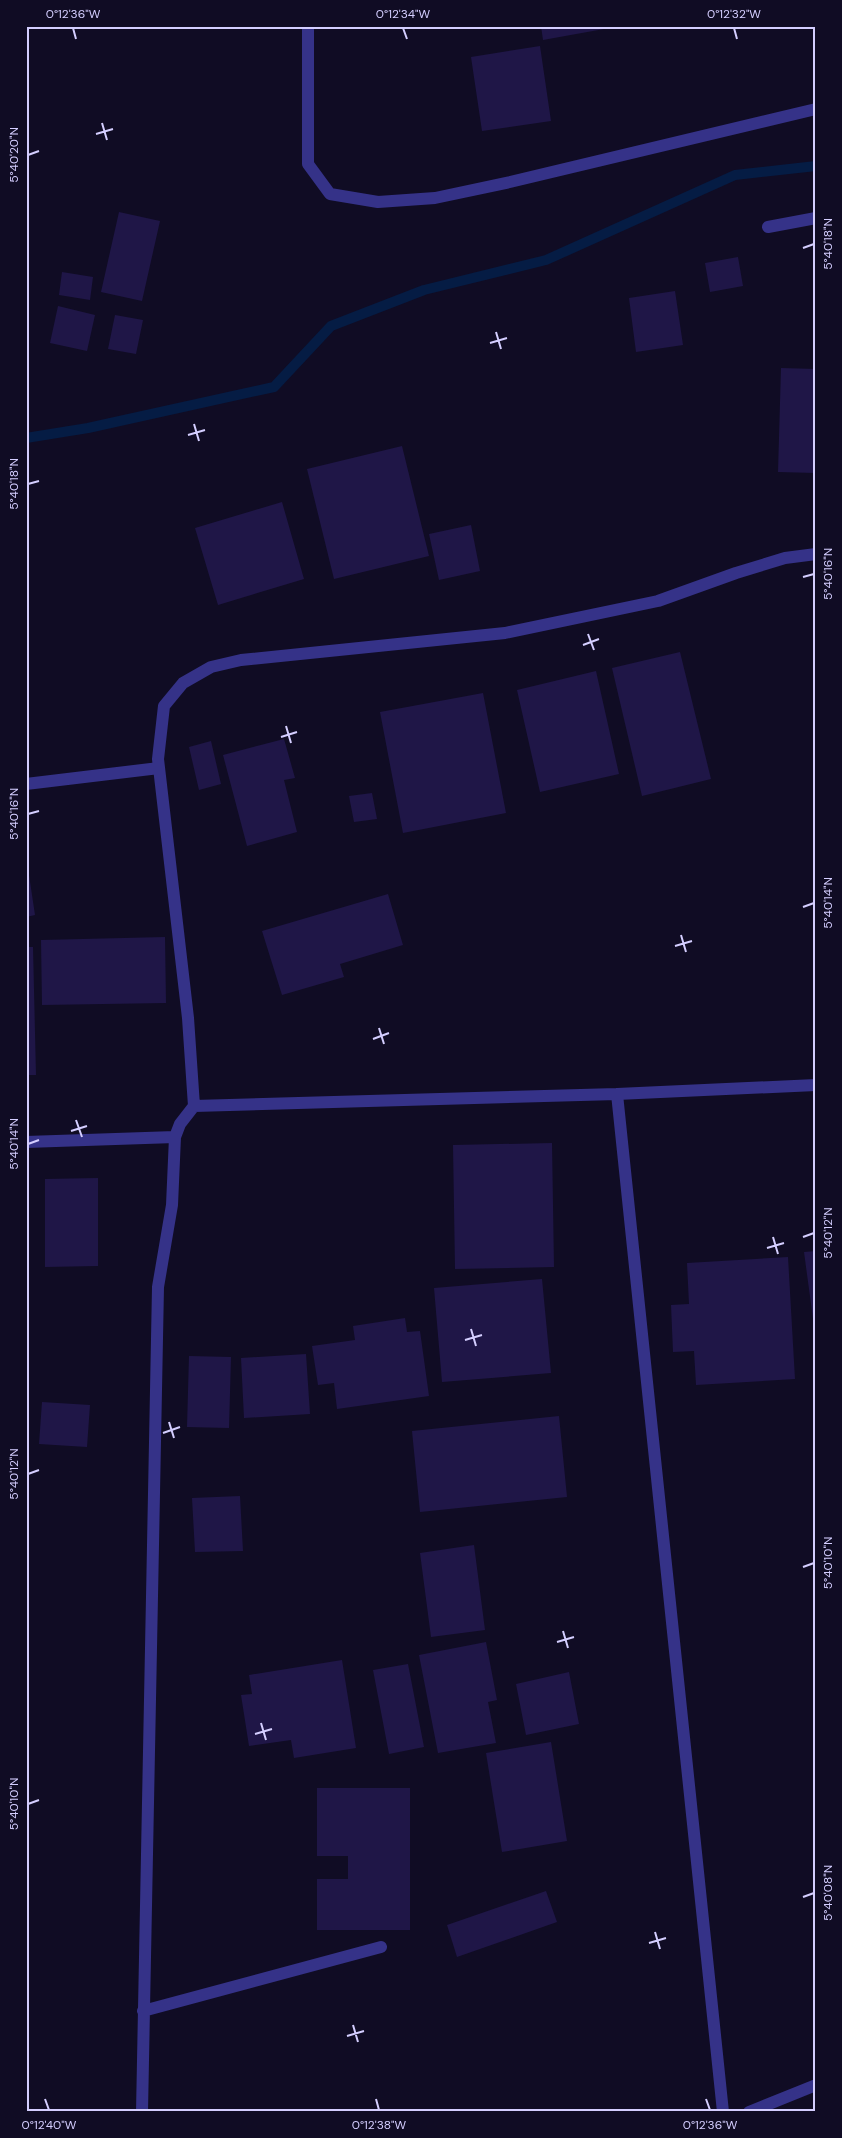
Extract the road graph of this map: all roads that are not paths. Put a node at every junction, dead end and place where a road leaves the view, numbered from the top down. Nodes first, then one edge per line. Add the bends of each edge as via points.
1 (308, 26) edge
2 (816, 109) edge
3 (816, 218) edge
4 (768, 227) dead end
5 (816, 554) edge
6 (159, 768) junction
7 (26, 784) edge
8 (816, 1085) edge
9 (617, 1094) junction
10 (194, 1106) junction
11 (175, 1137) junction
12 (26, 1142) edge
13 (381, 1946) dead end
14 (144, 2011) junction
15 (816, 2085) edge
16 (142, 2112) edge
17 (723, 2112) edge
18 (749, 2112) edge

1 - 2 street via 308,164 330,194 339,196 378,202 435,198
3 - 4 street
5 - 6 street via 785,558 658,601 505,633 241,660 211,667 183,683 164,706
6 - 7 street
6 - 10 street via 188,1018
8 - 9 street
9 - 10 street
9 - 17 street
10 - 11 street via 180,1124
11 - 12 street
11 - 14 street via 172,1205 158,1288
13 - 14 street
14 - 16 street
15 - 18 street

